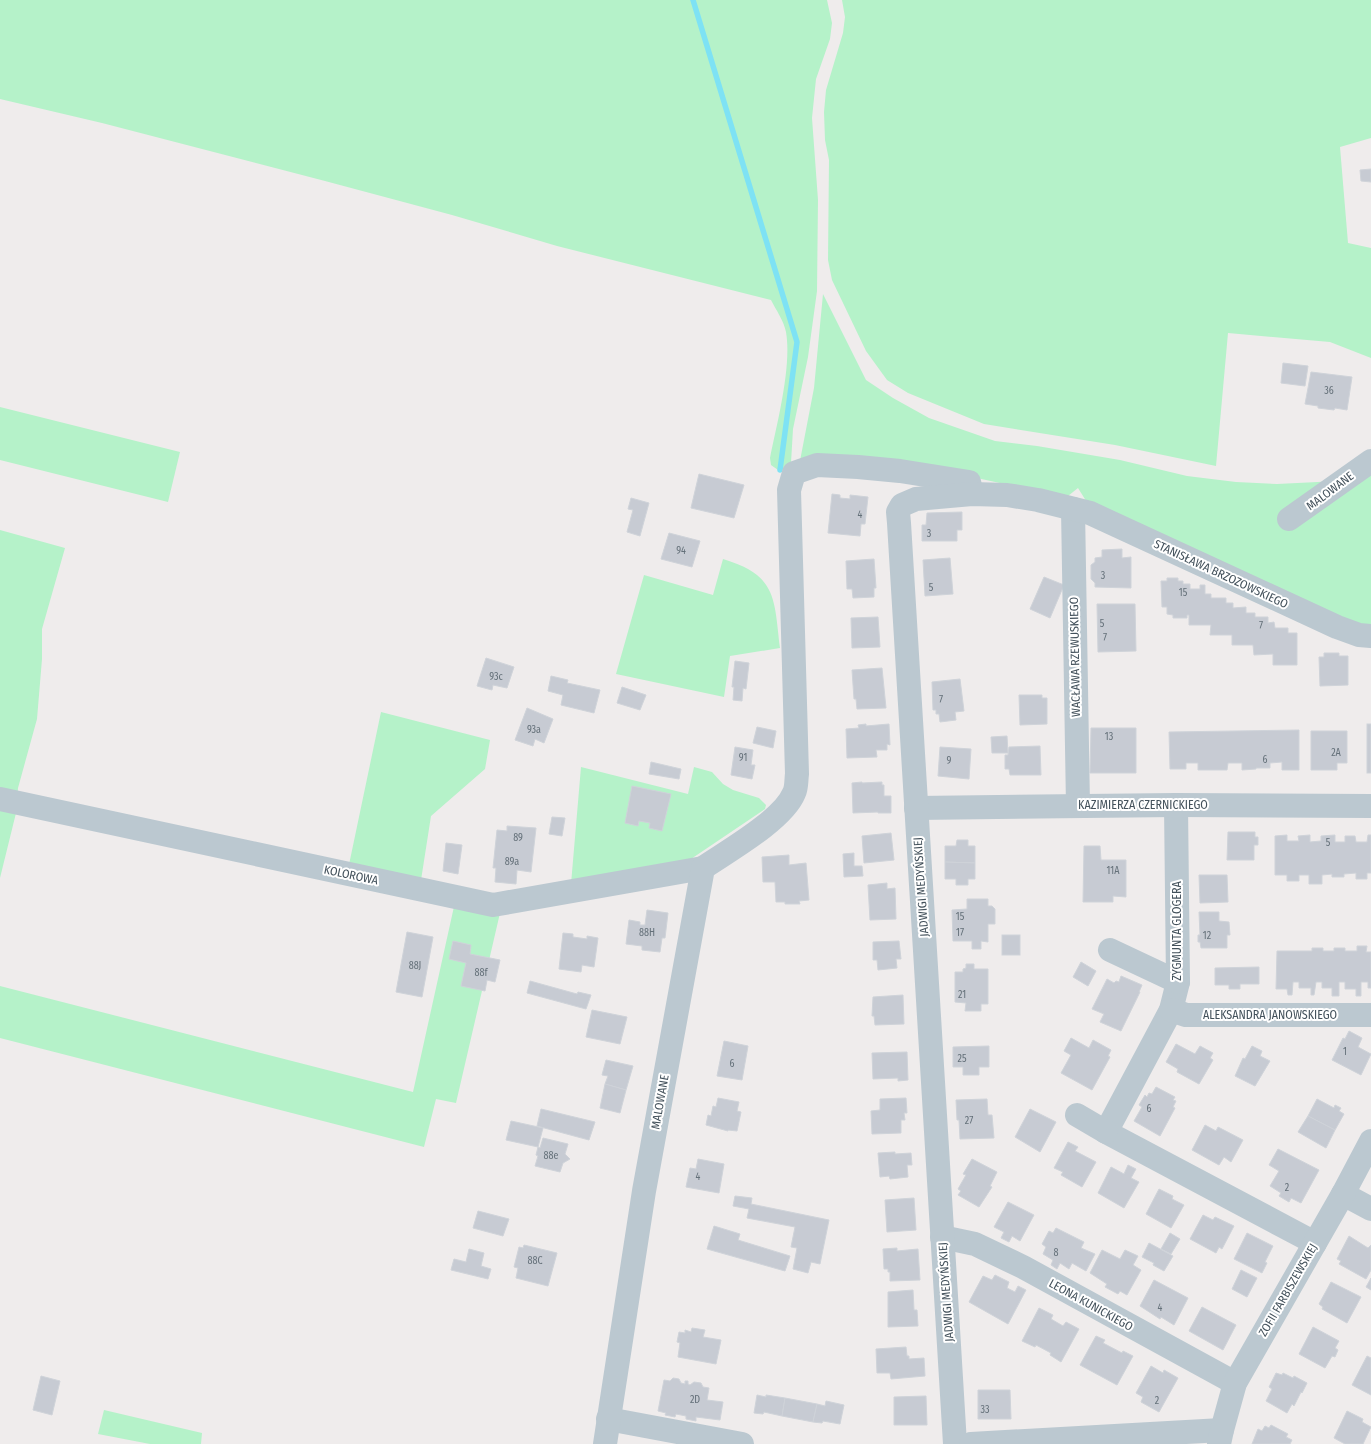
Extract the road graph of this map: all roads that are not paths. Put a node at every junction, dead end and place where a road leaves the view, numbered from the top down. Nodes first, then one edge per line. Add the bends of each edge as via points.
1 (1371, 462) edge
2 (972, 494) junction
3 (1073, 509) junction
4 (1289, 519) dead end
5 (1371, 636) edge
6 (0, 799) edge
7 (1176, 805) junction
8 (1078, 806) junction
9 (1371, 806) edge
10 (916, 808) junction
11 (703, 868) junction
12 (1110, 950) dead end
13 (1178, 982) junction
14 (1170, 1010) junction
15 (1371, 1015) edge
16 (1077, 1116) dead end
17 (1106, 1132) junction
18 (1371, 1141) edge
19 (1344, 1194) junction
20 (1371, 1209) edge
21 (942, 1237) junction
22 (1315, 1243) junction
23 (1235, 1383) junction
24 (608, 1419) junction
25 (1220, 1437) edge
26 (605, 1444) edge
27 (742, 1444) edge
28 (955, 1444) edge
29 (971, 1444) edge

1 - 4 street, MALOWANE
2 - 3 street, JADWIGI MEDYŃSKIEJ via 1007,495
2 - 10 street, JADWIGI MEDYŃSKIEJ via 916,499 902,505 898,512
2 - 11 street via 969,482 900,471 817,465 794,473 789,490 795,792 773,820
3 - 5 street, STANISŁAWA BRZOZOWSKIEGO via 1090,513 1337,627
3 - 8 street, WACŁAWA RZEWUSKIEGO
6 - 11 street, KOLOROWA via 494,905
7 - 8 street, KAZIMIERZA CZERNICKIEGO
7 - 9 street, KAZIMIERZA CZERNICKIEGO
7 - 13 street, ZYGMUNTA GLOGERA
8 - 10 street, KAZIMIERZA CZERNICKIEGO
10 - 21 street, JADWIGI MEDYŃSKIEJ
11 - 24 street, MALOWANE via 644,1191
12 - 13 street
13 - 14 street, ZYGMUNTA GLOGERA
14 - 15 street, ALEKSANDRA JANOWSKIEGO via 1186,1015
14 - 17 street, ZYGMUNTA GLOGERA
16 - 17 street
17 - 22 street
18 - 19 street, ZOFII FARBISZEWSKIEJ
19 - 20 street
19 - 22 street, ZOFII FARBISZEWSKIEJ
21 - 23 street, LEONA KUNICKIEGO via 975,1244 1023,1267
21 - 28 street, JADWIGI MEDYŃSKIEJ
22 - 23 street, ZOFII FARBISZEWSKIEJ
23 - 25 street, ZOFII FARBISZEWSKIEJ
24 - 26 street, MALOWANE
24 - 27 street
25 - 29 street

